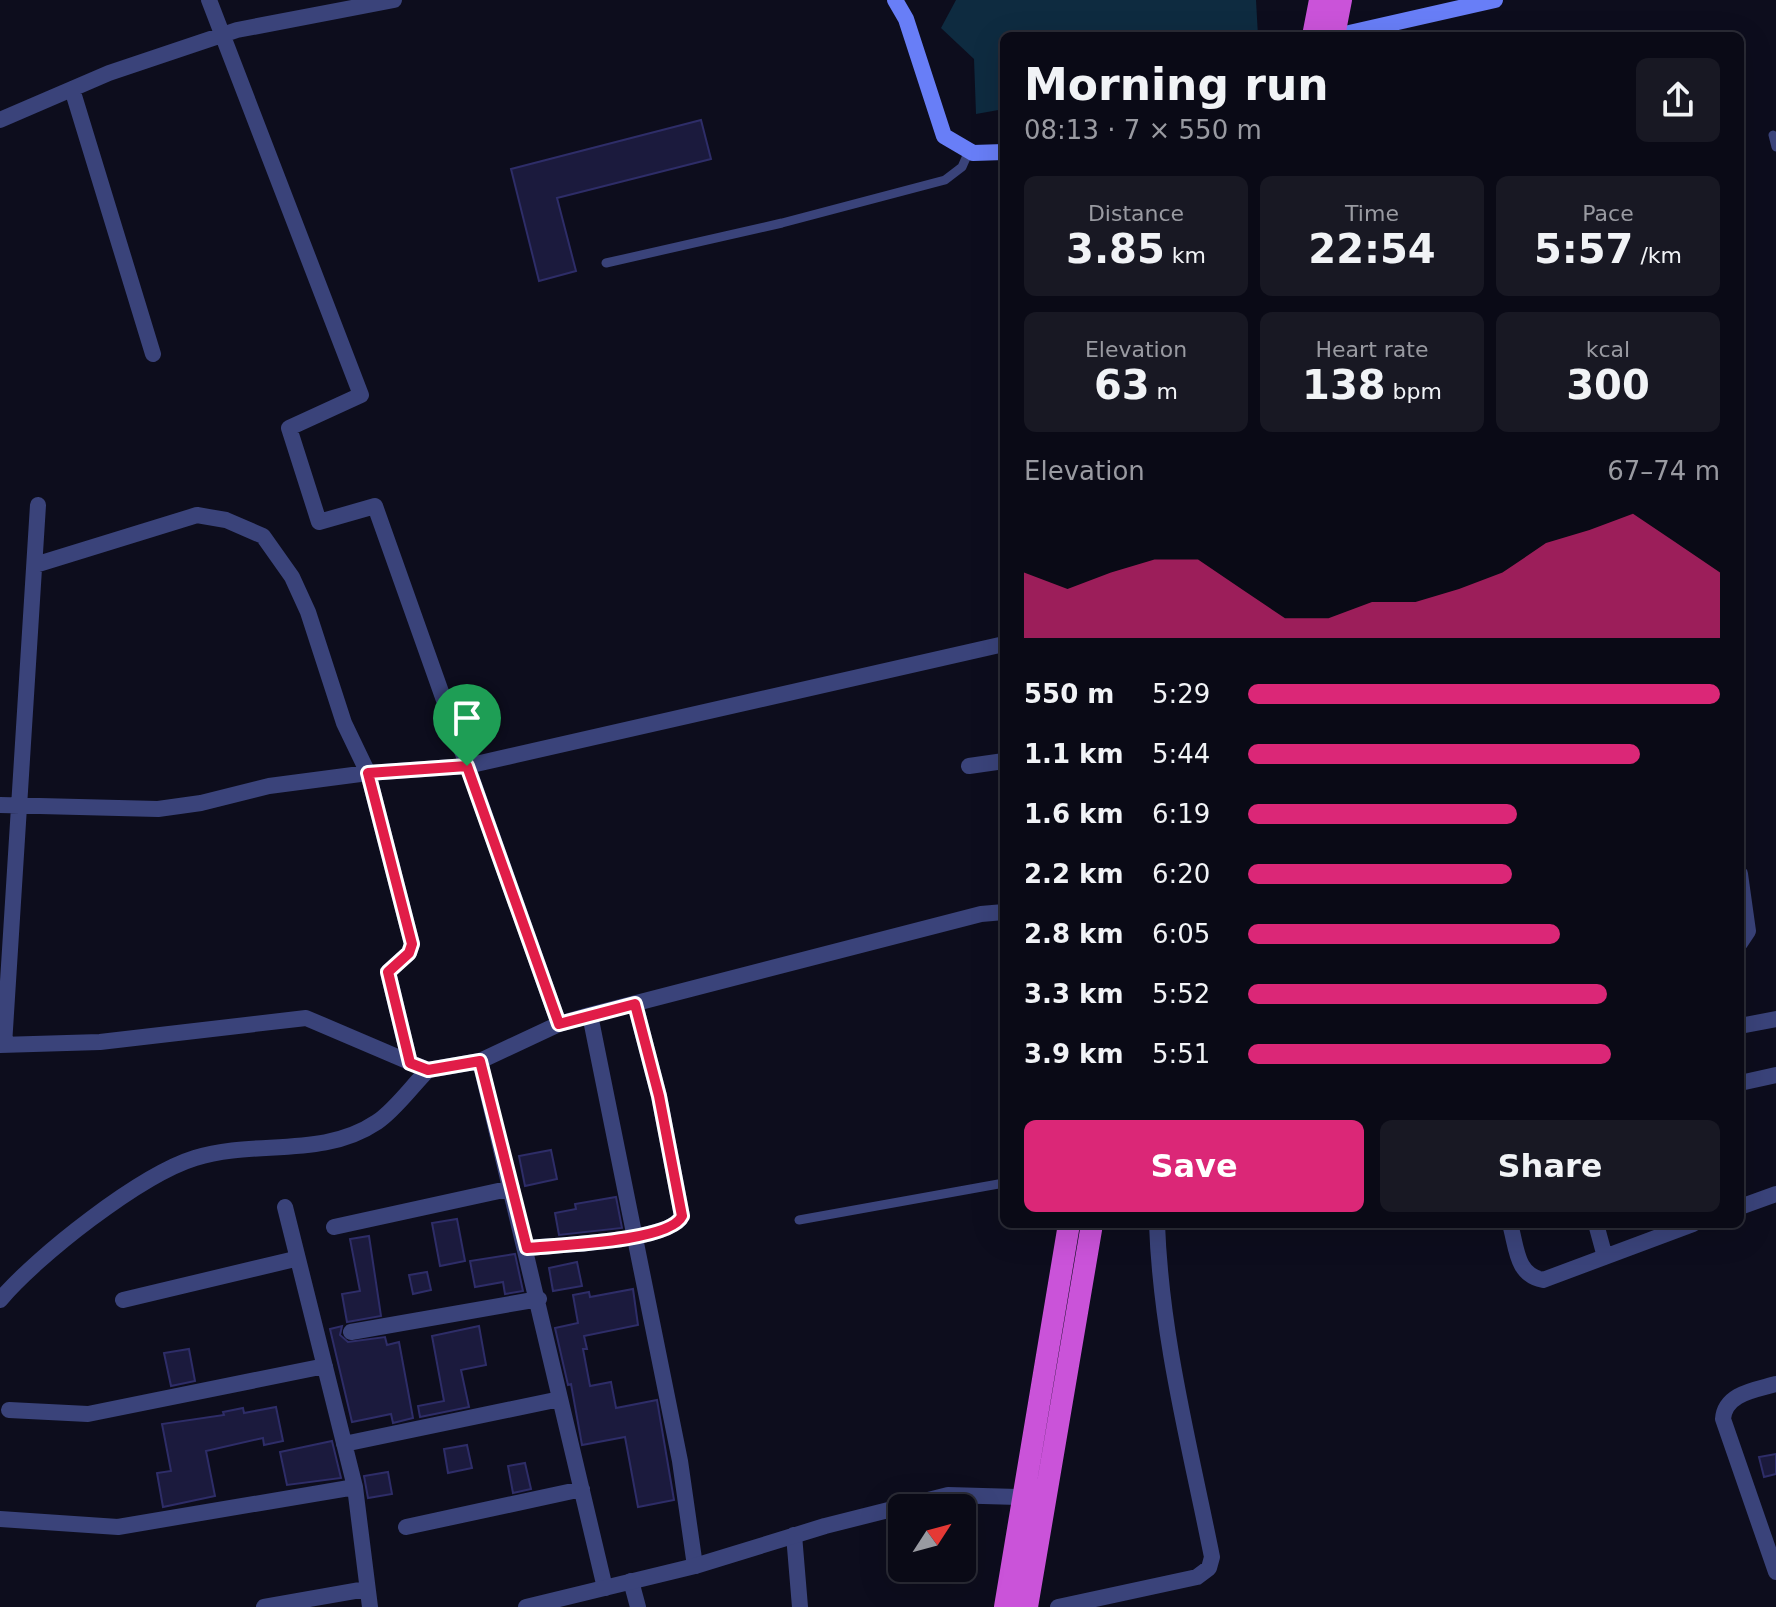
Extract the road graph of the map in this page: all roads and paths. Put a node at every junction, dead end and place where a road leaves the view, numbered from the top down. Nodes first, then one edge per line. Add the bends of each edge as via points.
1 (209, 0) edge
2 (394, 0) edge
3 (895, 0) edge
4 (1320, 0) edge
5 (1341, 0) edge
6 (1495, 0) edge
7 (1314, 32) edge
8 (1336, 32) edge
9 (1353, 32) edge
10 (221, 36) junction
11 (72, 89) junction
12 (0, 120) edge
13 (1773, 135) dead end
14 (1776, 147) edge
15 (969, 151) junction
16 (1000, 152) edge
17 (606, 263) dead end
18 (153, 354) dead end
19 (38, 505) dead end
20 (35, 565) junction
21 (1000, 645) edge
22 (1000, 762) edge
23 (467, 766) junction
24 (969, 766) dead end
25 (368, 773) junction
26 (0, 805) edge
27 (21, 805) junction
28 (1744, 902) edge
29 (1000, 913) edge
30 (1744, 937) edge
31 (635, 1004) junction
32 (590, 1015) junction
33 (1776, 1019) edge
34 (559, 1024) junction
35 (1744, 1025) edge
36 (2, 1045) edge
37 (480, 1061) junction
38 (410, 1063) junction
39 (428, 1070) junction
40 (1776, 1075) edge
41 (1744, 1082) edge
42 (1000, 1184) edge
43 (512, 1188) junction
44 (1776, 1194) edge
45 (1744, 1206) edge
46 (285, 1207) dead end
47 (799, 1220) dead end
48 (334, 1227) dead end
49 (1068, 1228) edge
50 (1091, 1228) edge
51 (1157, 1228) edge
52 (1511, 1228) edge
53 (1597, 1228) edge
54 (1682, 1228) edge
55 (633, 1237) junction
56 (527, 1248) junction
57 (1605, 1257) junction
58 (295, 1259) junction
59 (539, 1299) junction
60 (0, 1300) edge
61 (123, 1300) dead end
62 (351, 1332) dead end
63 (325, 1366) junction
64 (1776, 1384) edge
65 (560, 1399) junction
66 (9, 1410) dead end
67 (344, 1444) junction
68 (1027, 1457) junction
69 (1050, 1460) junction
70 (355, 1487) junction
71 (582, 1489) junction
72 (1021, 1497) junction
73 (0, 1519) edge
74 (406, 1527) dead end
75 (794, 1535) junction
76 (695, 1566) junction
77 (1776, 1572) edge
78 (631, 1581) junction
79 (605, 1588) junction
80 (366, 1589) junction
81 (264, 1607) edge
82 (370, 1607) edge
83 (526, 1607) edge
84 (638, 1607) edge
85 (800, 1607) edge
86 (1005, 1607) edge
87 (1027, 1607) edge
88 (1058, 1607) edge

1 - 10 street
2 - 10 street
3 - 15 main road via 944,136
4 - 7 highway
5 - 8 highway
6 - 9 main road
10 - 11 street
10 - 23 street via 361,395 289,428 319,522 375,506
11 - 12 street
11 - 18 street
13 - 14 lane
15 - 16 main road
15 - 17 lane via 962,167 945,180
19 - 20 street
20 - 25 street via 197,515 252,528 274,548 297,589 344,723
20 - 27 street
21 - 23 street
22 - 24 street
23 - 25 street
23 - 34 street
25 - 27 street via 158,809
25 - 38 street via 412,944 388,972
26 - 27 street
27 - 36 street
28 - 30 street
29 - 31 street
31 - 32 street
31 - 55 street via 682,1216 673,1226
32 - 34 street
32 - 55 street
33 - 35 street
34 - 37 street
36 - 38 street via 100,1042 306,1018
37 - 39 street
37 - 43 street
38 - 39 street
39 - 60 street via 378,1121 326,1144 231,1149 161,1173 37,1260
40 - 41 street
42 - 47 lane
43 - 48 street
43 - 56 street
44 - 45 street
46 - 58 street
49 - 68 highway
50 - 69 highway
51 - 88 street via 1168,1340 1212,1557 1209,1568 1197,1577
52 - 57 street via 1522,1270 1531,1278 1543,1280
53 - 57 street
54 - 57 street
55 - 56 street
55 - 76 street via 680,1461
56 - 59 street
58 - 61 street
58 - 63 street
59 - 62 street
59 - 65 street
63 - 66 street via 88,1414
63 - 67 street
64 - 77 street via 1731,1401 1723,1419
65 - 67 street
65 - 71 street
67 - 70 street
68 - 69 highway
68 - 72 highway
69 - 87 highway
70 - 73 street via 118,1527
70 - 80 street
71 - 74 street
71 - 79 street
72 - 75 street via 948,1495
72 - 86 highway
75 - 76 street
75 - 85 street
76 - 78 street
78 - 79 street
78 - 84 street
79 - 83 street
80 - 81 street
80 - 82 street

